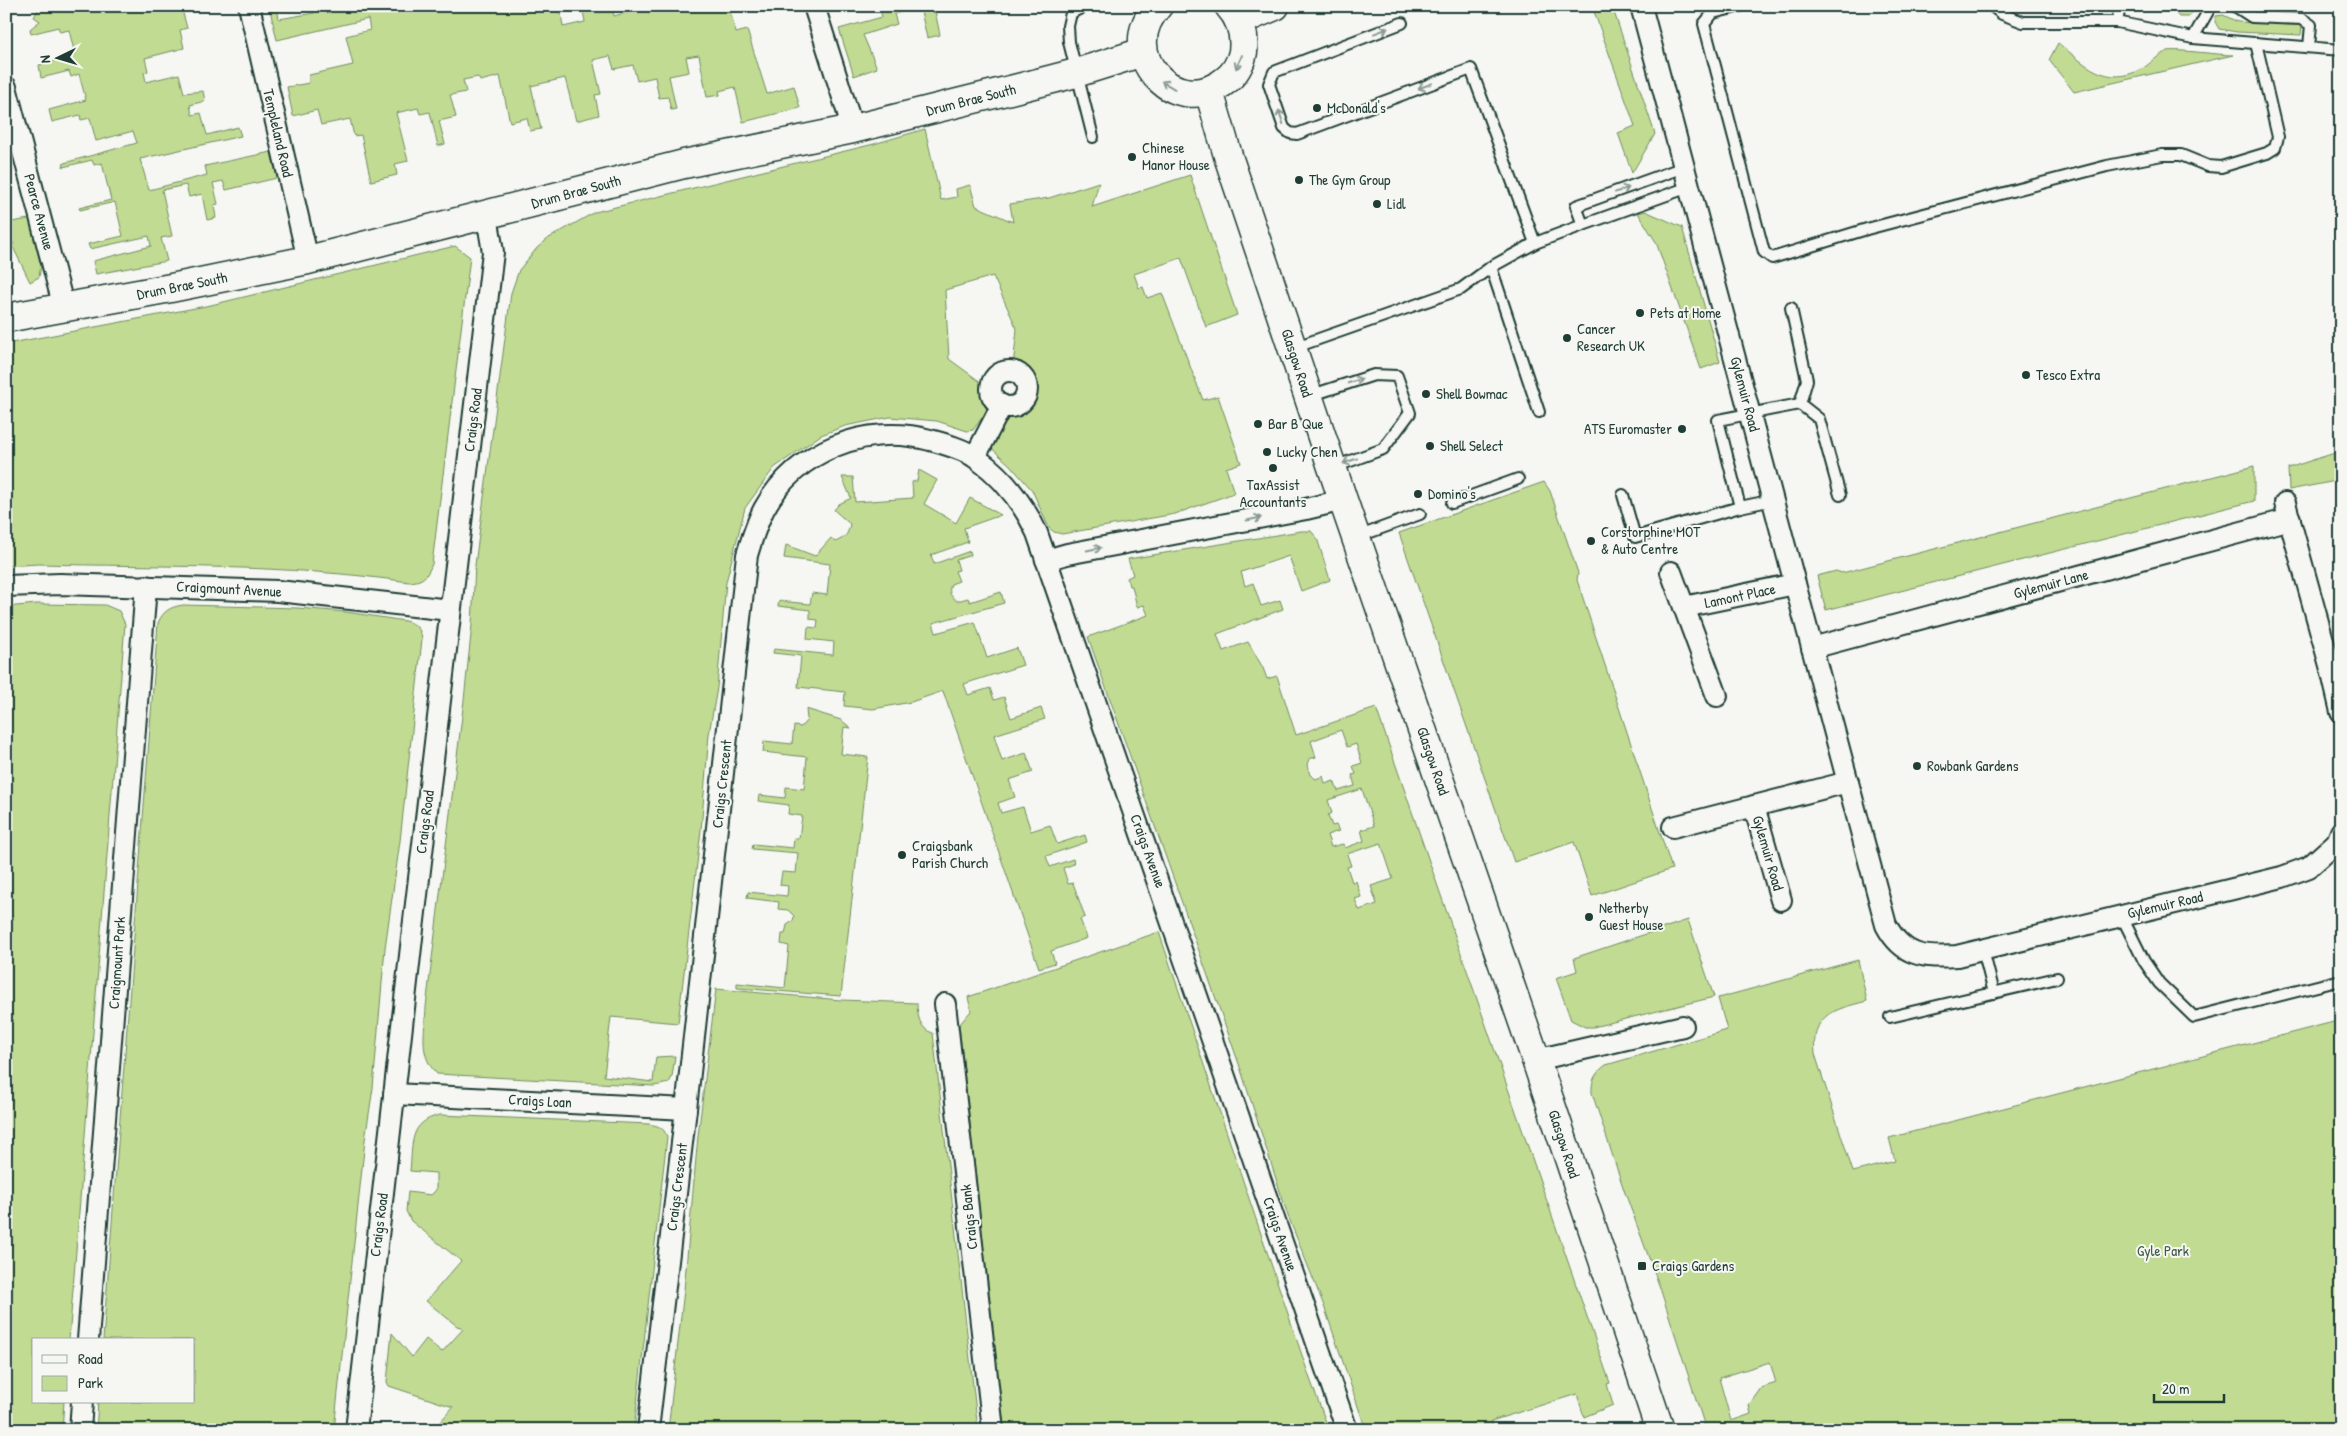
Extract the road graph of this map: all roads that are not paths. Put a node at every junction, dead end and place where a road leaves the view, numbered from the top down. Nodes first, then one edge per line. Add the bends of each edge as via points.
1 (249, 6) edge
2 (814, 6) edge
3 (1085, 6) edge
4 (1158, 6) edge
5 (1275, 6) edge
6 (1641, 6) edge
7 (1741, 6) edge
8 (1992, 6) edge
9 (2120, 6) edge
10 (2201, 6) edge
11 (2211, 6) edge
12 (2235, 6) edge
13 (1234, 14) edge
14 (2203, 20) junction
15 (2117, 22) junction
16 (1402, 23) dead end
17 (2193, 38) junction
18 (2256, 43) junction
19 (2309, 47) junction
20 (2341, 50) edge
21 (1143, 52) junction
22 (1076, 74) junction
23 (6, 87) edge
24 (1209, 91) junction
25 (853, 129) junction
26 (1093, 137) dead end
27 (1684, 167) junction
28 (1689, 187) junction
29 (487, 216) junction
30 (1583, 225) junction
31 (1535, 243) junction
32 (308, 260) junction
33 (1491, 267) junction
34 (64, 308) junction
35 (1791, 308) dead end
36 (6, 318) edge
37 (1292, 348) junction
38 (1308, 396) junction
39 (1800, 404) junction
40 (1002, 405) dead end
41 (1539, 412) dead end
42 (1750, 414) junction
43 (975, 457) junction
44 (1332, 467) junction
45 (1518, 479) dead end
46 (1624, 495) dead end
47 (1840, 495) dead end
48 (1343, 500) junction
49 (1773, 500) junction
50 (1452, 503) dead end
51 (1740, 507) junction
52 (1420, 514) dead end
53 (1356, 538) junction
54 (1046, 560) junction
55 (1671, 572) dead end
56 (1795, 584) junction
57 (6, 586) edge
58 (146, 586) junction
59 (1684, 608) junction
60 (450, 610) junction
61 (1812, 648) junction
62 (2336, 667) edge
63 (1717, 696) dead end
64 (2341, 712) edge
65 (1848, 782) junction
66 (1754, 806) junction
67 (1673, 827) dead end
68 (2339, 839) edge
69 (1782, 900) dead end
70 (2121, 915) junction
71 (1983, 950) junction
72 (2057, 978) dead end
73 (2341, 980) edge
74 (1994, 993) junction
75 (945, 1004) dead end
76 (1890, 1017) dead end
77 (1683, 1026) dead end
78 (1536, 1060) junction
79 (394, 1094) junction
80 (686, 1109) junction
81 (88, 1338) edge
82 (82, 1404) edge
83 (80, 1430) edge
84 (356, 1430) edge
85 (648, 1430) edge
86 (993, 1430) edge
87 (1347, 1430) edge
88 (1660, 1430) edge

1 - 32 street, Templeland Road
2 - 25 street
3 - 22 lane via 1072,13 1068,26
4 - 21 main road via 1145,25
5 - 13 main road
6 - 27 street, Gylemuir Road
7 - 18 lane via 1713,13 1704,24 1764,252 1772,258 1868,229 2107,166 2162,155 2181,155 2208,166 2220,167 2267,154 2276,148 2278,137
8 - 15 lane via 2002,14 2023,22
9 - 15 lane
10 - 14 lane
11 - 14 lane
12 - 19 lane via 2252,16 2308,21 2311,25
13 -> 24 main road via 1243,33 1242,57 1229,78
14 - 17 lane
15 - 17 lane
31 -> 16 lane via 1470,69 1297,134 1284,128 1269,84 1274,72
17 - 18 lane
18 - 19 lane
19 - 20 lane
21 - 22 main road, Drum Brae South
24 -> 21 main road via 1196,93 1172,88 1153,74
22 - 25 main road, Drum Brae South
22 - 26 lane
23 - 34 street, Pearce Avenue
24 - 37 main road, Glasgow Road
25 - 29 main road, Drum Brae South via 684,164
27 - 28 street, Gylemuir Road
30 -> 27 lane via 1576,206
28 - 30 lane
28 - 42 street, Gylemuir Road
29 - 32 main road, Drum Brae South
29 - 60 street, Craigs Road via 493,252
30 - 31 lane
31 - 33 lane
32 - 34 main road, Drum Brae South
33 - 37 lane via 1461,289
33 - 41 lane
34 - 36 main road, Drum Brae South
35 - 39 lane via 1807,380
37 - 38 main road, Glasgow Road
38 - 44 main road, Glasgow Road
38 -> 44 lane via 1374,375 1397,376 1410,413 1383,449
39 - 42 lane
39 - 47 lane via 1819,419
40 - 43 street
42 - 49 street, Gylemuir Road
42 - 51 lane via 1718,420
43 - 54 street, Craigs Crescent via 1019,501 1038,533
43 - 80 street, Craigs Crescent via 936,442 900,435 870,436 840,444 814,457 788,477 765,508 755,529 747,555
44 - 48 main road, Glasgow Road
45 - 50 lane
46 - 51 lane via 1635,537
48 - 53 main road, Glasgow Road
54 -> 48 street
49 - 51 lane
49 - 56 street, Gylemuir Road
52 - 53 lane
53 - 78 main road, Glasgow Road
54 - 87 street, Craigs Avenue
55 - 59 street, Lamont Place
56 - 59 street, Lamont Place
56 - 61 street, Gylemuir Road
57 - 58 street, Craigmount Avenue
58 - 60 street, Craigmount Avenue via 278,591
58 - 81 street, Craigmount Park
59 - 63 street, Lamont Place
60 - 79 street, Craigs Road
61 - 62 street, Gylemuir Lane via 2287,511
61 - 65 street, Gylemuir Road
62 - 64 street
65 - 66 street, Gylemuir Road
65 - 71 street, Gylemuir Road via 1886,925 1894,940 1912,953 1933,957
66 - 67 street, Gylemuir Road
66 - 69 street, Gylemuir Road
68 - 70 street, Gylemuir Road via 2309,867 2282,878
70 - 71 street, Gylemuir Road
70 - 73 lane via 2159,983 2194,1017
71 - 74 lane
72 - 74 lane
74 - 76 lane
75 - 86 street, Craigs Bank
77 - 78 street
78 - 88 main road, Glasgow Road
79 - 80 street, Craigs Loan
79 - 84 street, Craigs Road
80 - 85 street, Craigs Crescent
82 - 83 street

